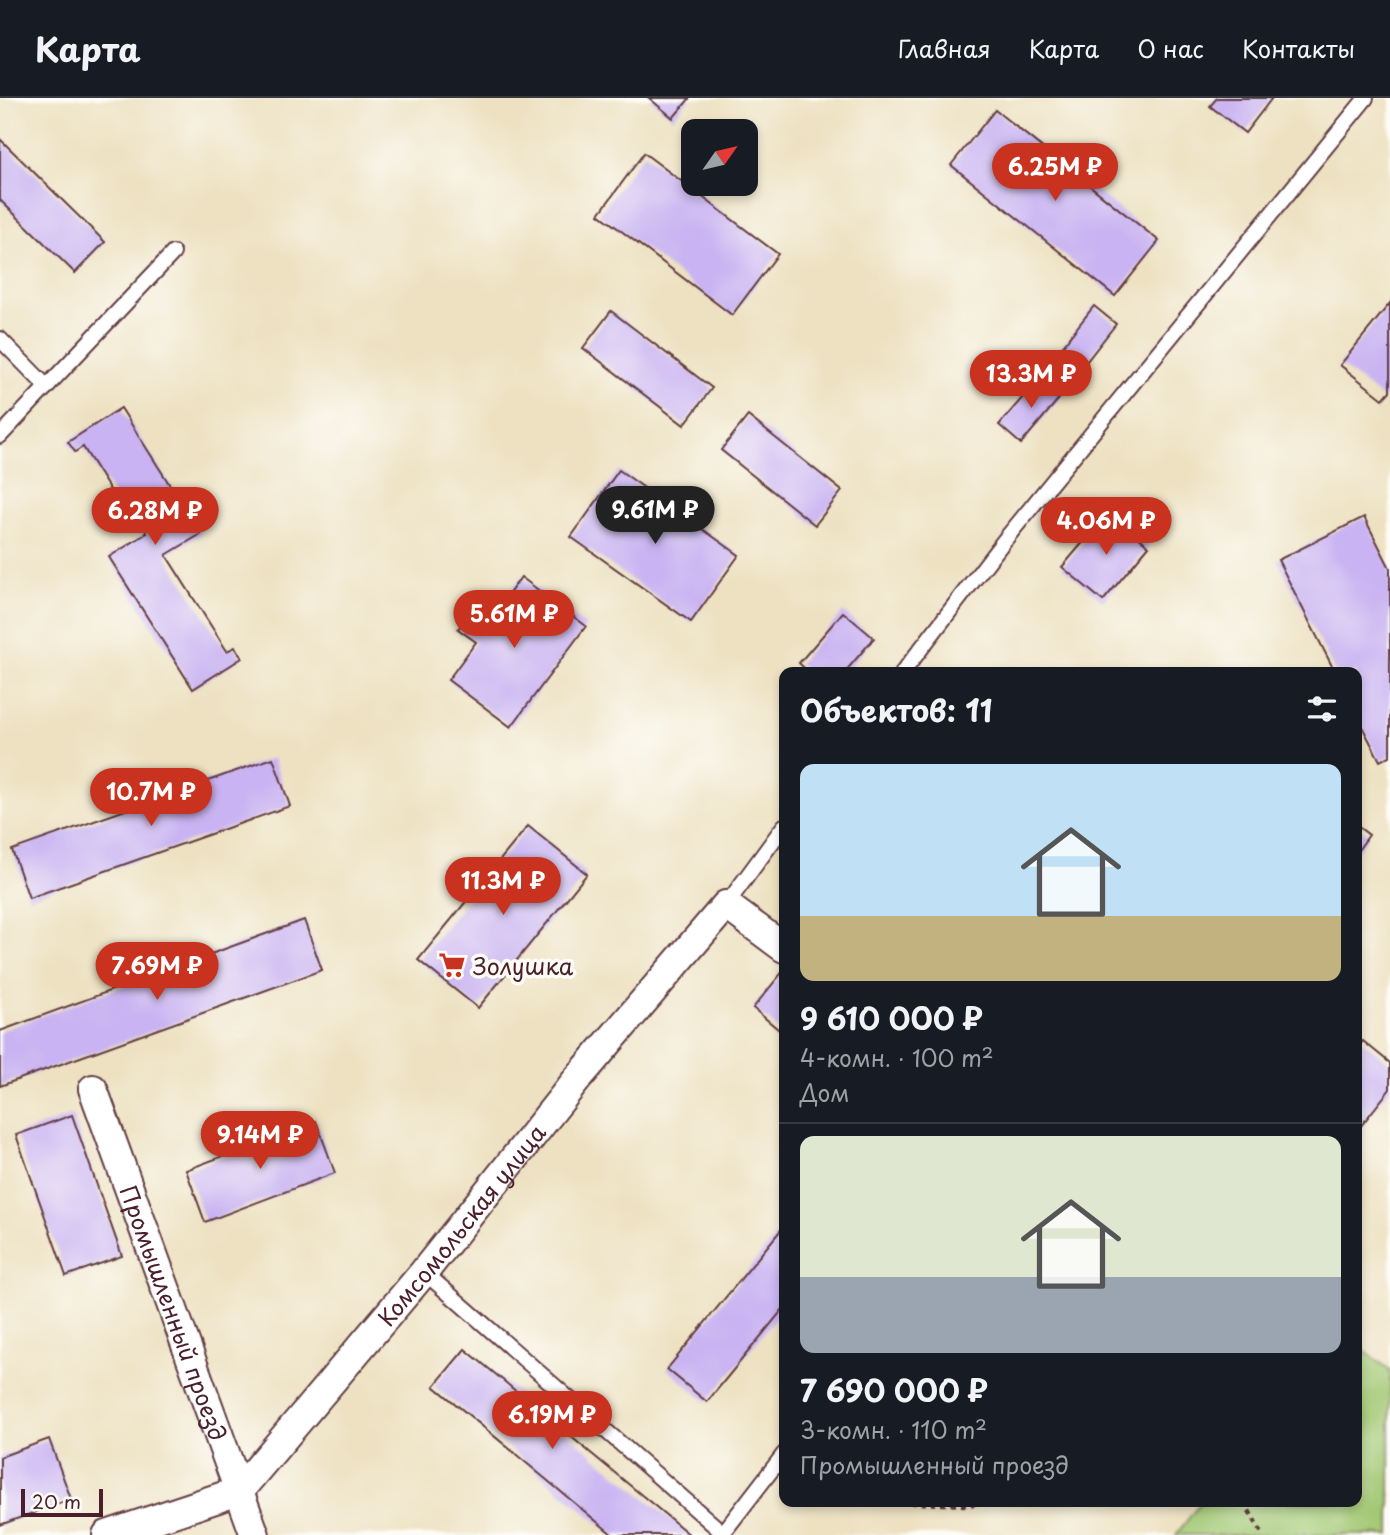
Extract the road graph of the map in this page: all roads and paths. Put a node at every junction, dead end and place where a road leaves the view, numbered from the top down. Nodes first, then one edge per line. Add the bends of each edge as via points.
1 (1367, 98) edge
2 (173, 253) dead end
3 (0, 339) edge
4 (47, 387) junction
5 (0, 436) edge
6 (907, 667) edge
7 (779, 833) edge
8 (726, 905) junction
9 (779, 944) edge
10 (93, 1089) dead end
11 (424, 1272) junction
12 (779, 1461) edge
13 (239, 1491) junction
14 (1247, 1507) edge
15 (107, 1535) edge
16 (255, 1535) edge
17 (1263, 1535) edge

1 - 6 lane via 1012,531
2 - 4 lane
3 - 4 lane
4 - 5 lane
7 - 8 lane
8 - 9 street
8 - 11 street, Комсомольская улица via 579,1077
10 - 13 street, Промышленный проезд
11 - 12 lane via 723,1534
11 - 13 street, Комсомольская улица
13 - 15 street
13 - 16 street, Промышленный проезд
14 - 17 path

